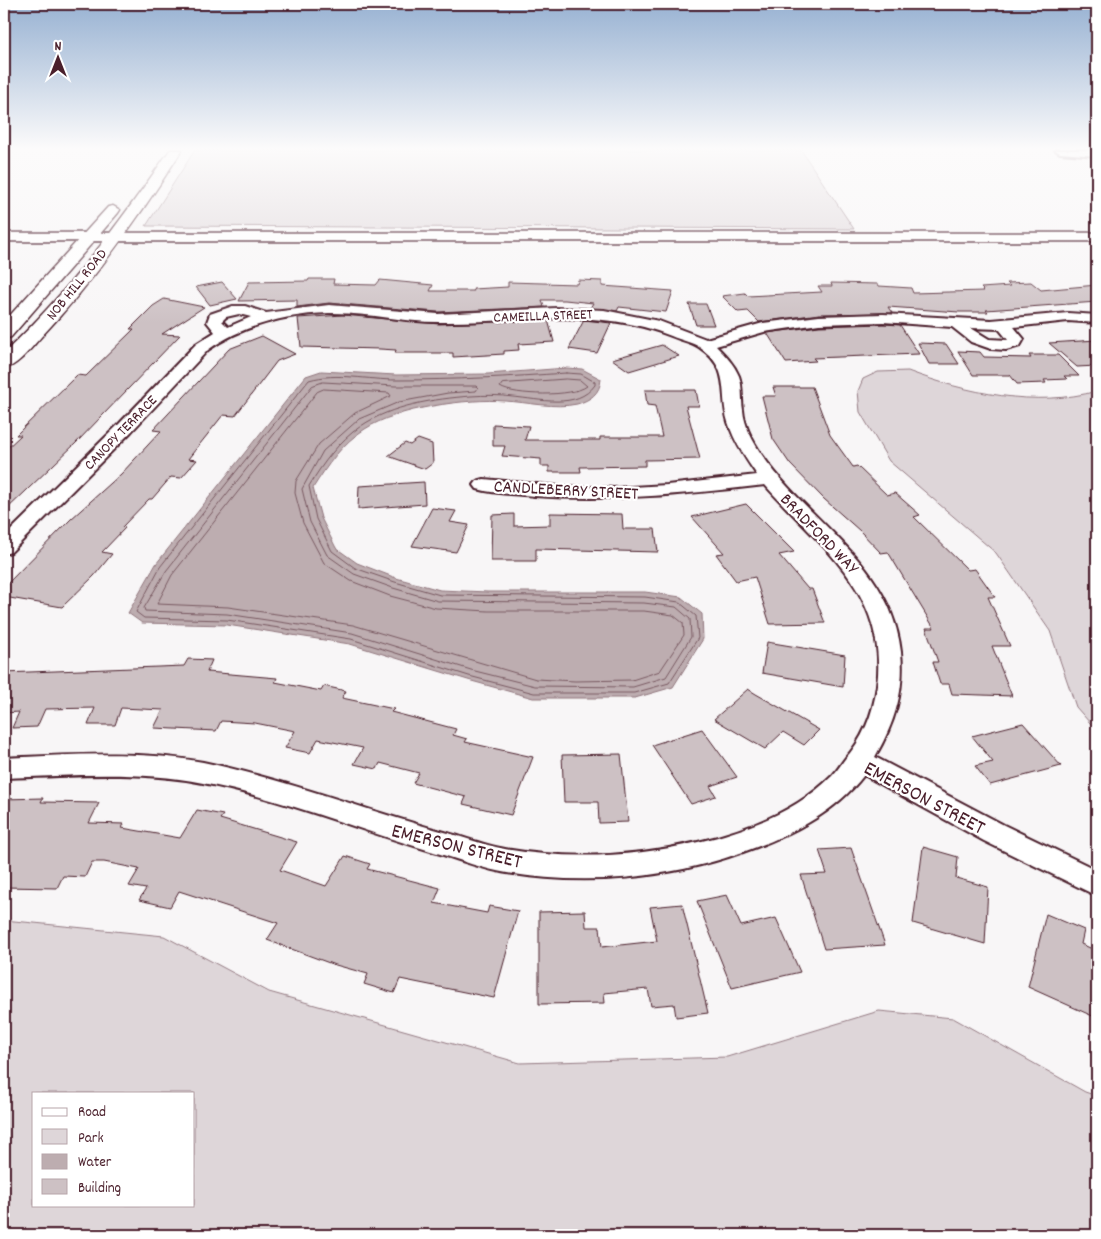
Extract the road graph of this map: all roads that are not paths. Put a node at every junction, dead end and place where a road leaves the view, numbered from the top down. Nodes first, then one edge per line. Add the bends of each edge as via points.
1 (114, 208) edge
2 (135, 208) edge
3 (4, 237) edge
4 (836, 237) junction
5 (1097, 237) edge
6 (715, 238) junction
7 (84, 242) junction
8 (110, 242) junction
9 (4, 247) edge
10 (604, 247) junction
11 (725, 247) junction
12 (1097, 247) edge
13 (263, 318) junction
14 (1097, 319) edge
15 (957, 324) junction
16 (1003, 324) junction
17 (242, 325) joint
18 (225, 332) junction
19 (4, 333) edge
20 (705, 344) junction
21 (4, 363) edge
22 (767, 478) junction
23 (484, 485) dead end
24 (4, 548) edge
25 (858, 760) junction
26 (4, 768) edge
27 (1097, 884) edge

1 - 7 main road, NOB HILL ROAD
2 - 8 main road, NOB HILL ROAD
3 - 7 street
4 - 5 street
4 - 6 street
4 - 11 street via 814,242 746,242
6 - 8 street
6 - 10 street via 702,242 635,242
7 - 8 street
7 - 9 street
7 - 19 main road, NOB HILL ROAD
8 - 10 street
8 - 21 main road, NOB HILL ROAD via 40,328
10 - 11 street
11 - 12 street
13 - 17 street, CAMEILLA STREET
13 - 18 street via 245,309 222,313 214,320 216,326
13 - 20 street, CAMEILLA STREET via 329,309 438,318 582,312 636,319
14 - 16 street via 1068,317
15 - 16 street
15 - 16 street via 982,342 994,346 1015,343 1016,339
15 - 20 street via 882,318 819,320 763,328
17 - 18 street, CANOPY TERRACE
18 - 24 street, CANOPY TERRACE via 202,347
20 - 22 street, BRADFORD WAY via 733,380 734,413 740,432
22 - 23 street, CANDLEBERRY STREET via 632,494
22 - 25 street, BRADFORD WAY via 847,557 865,581 888,628 888,705
25 - 26 street, EMERSON STREET via 832,792 760,835 665,861 611,868 505,861 405,833 295,796 202,772 74,764
25 - 27 street, EMERSON STREET

